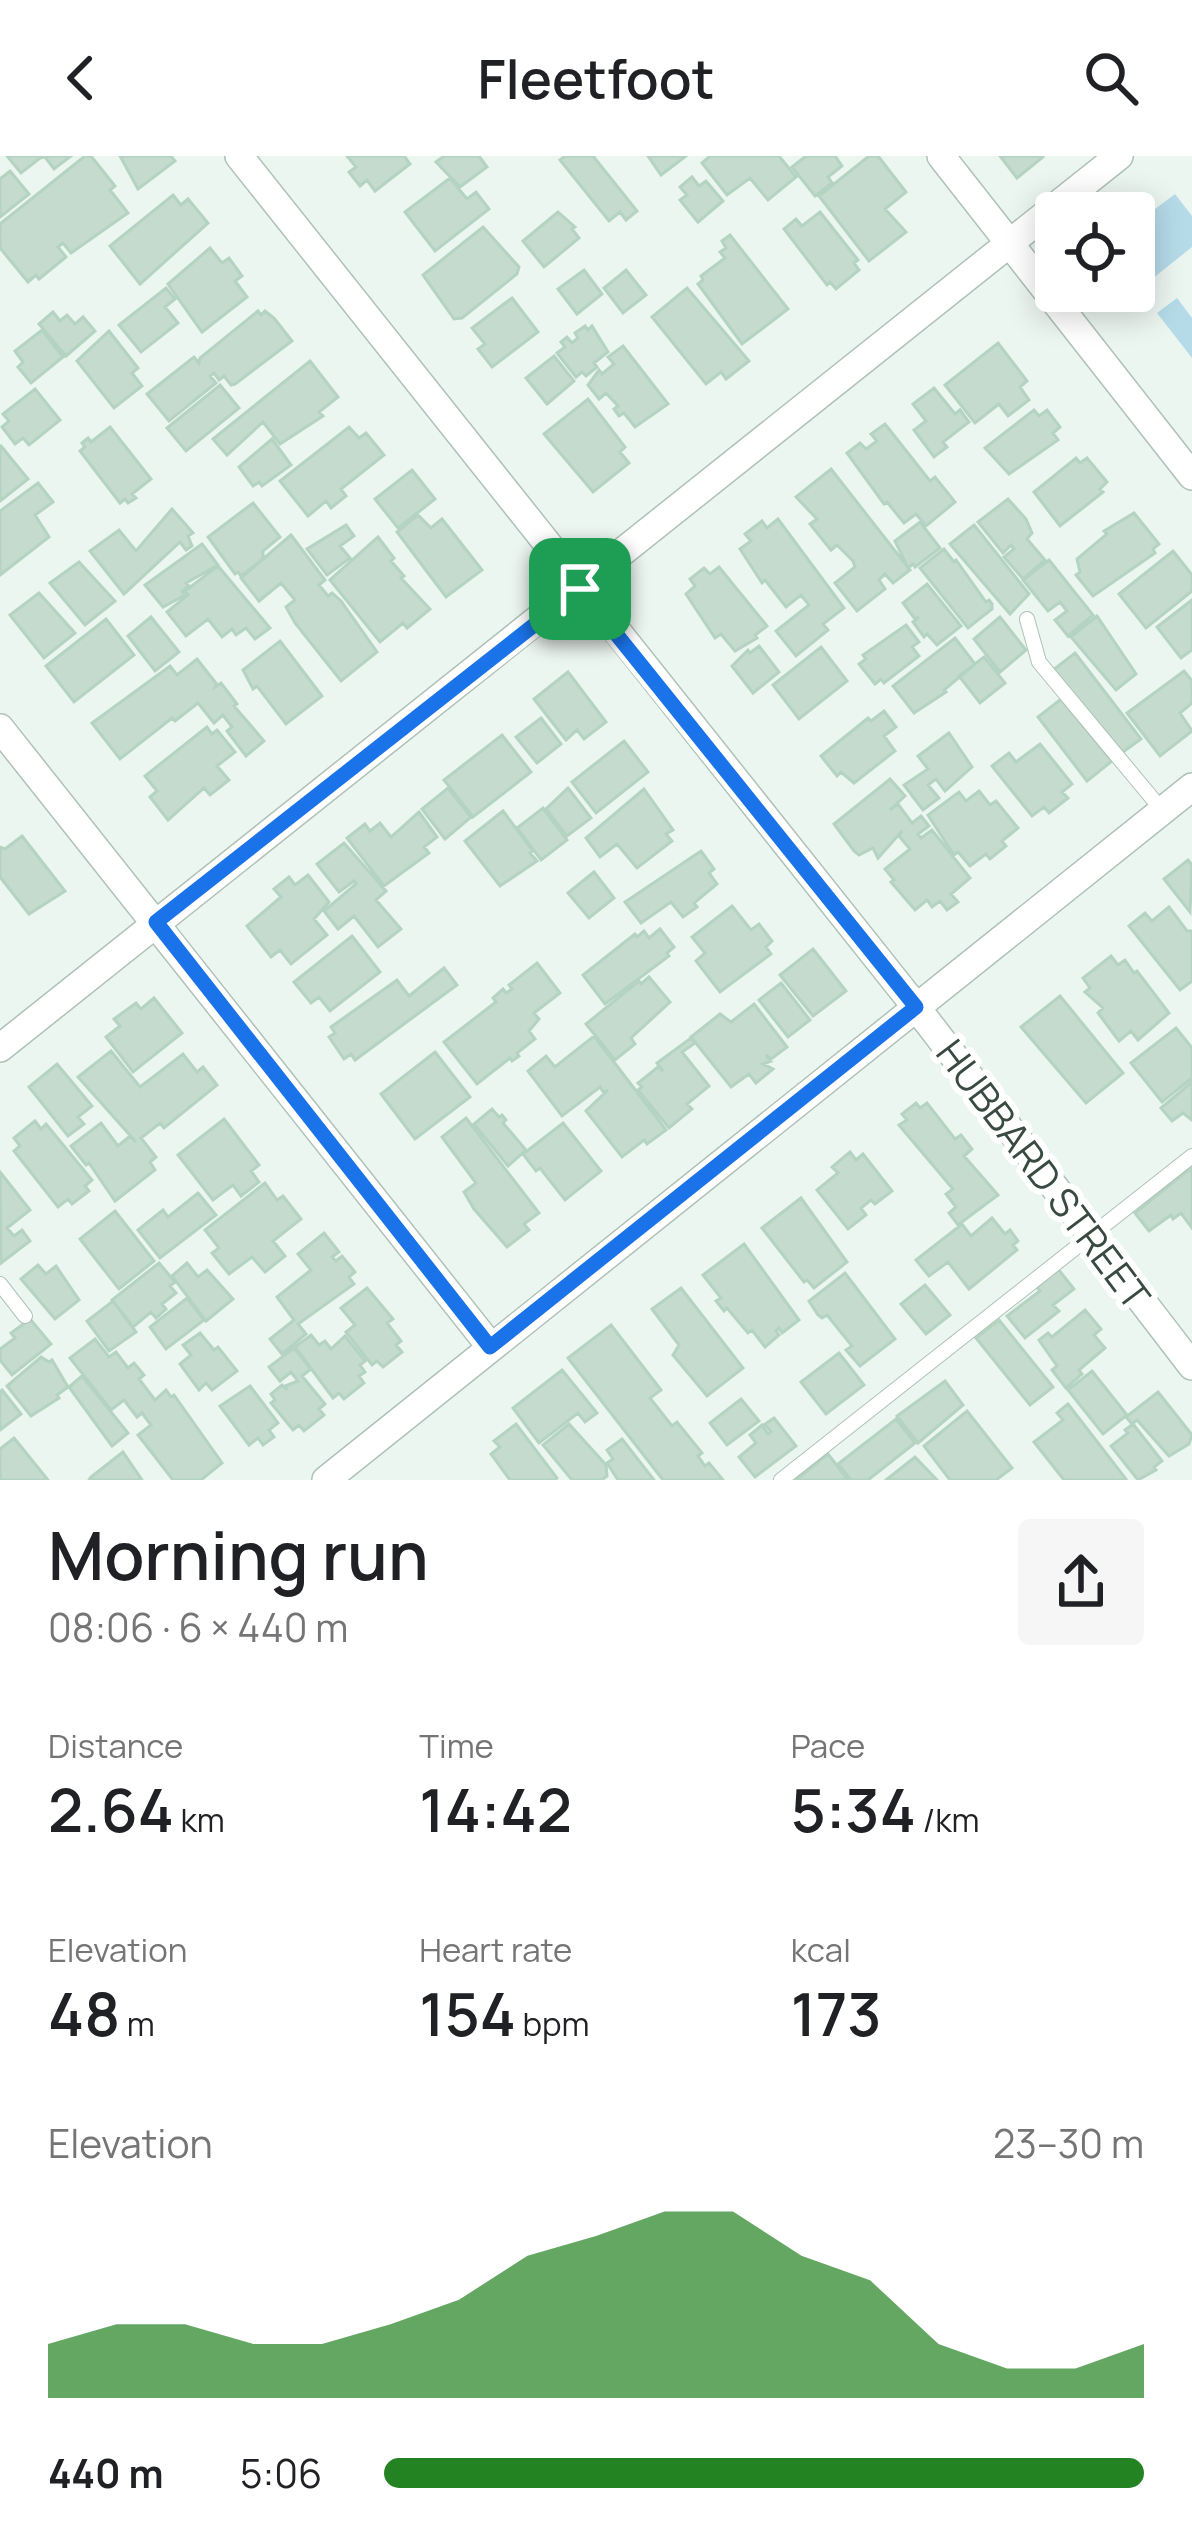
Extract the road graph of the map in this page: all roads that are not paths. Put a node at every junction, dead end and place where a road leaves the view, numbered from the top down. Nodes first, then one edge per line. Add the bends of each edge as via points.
1 (239, 156) edge
2 (941, 156) edge
3 (1119, 156) edge
4 (1009, 243) junction
5 (1192, 476) edge
6 (580, 589) junction
7 (1027, 619) dead end
8 (0, 728) edge
9 (1192, 787) edge
10 (1162, 810) junction
11 (156, 922) junction
12 (916, 1007) junction
13 (0, 1048) edge
14 (1192, 1156) edge
15 (1090, 1237) junction
16 (0, 1284) edge
17 (25, 1316) dead end
18 (490, 1347) junction
19 (1192, 1366) edge
20 (326, 1480) edge
21 (781, 1480) edge

1 - 6 street, HUBBARD STREET
2 - 4 street
3 - 4 street
4 - 5 street
4 - 6 street
6 - 11 street
6 - 12 street, HUBBARD STREET
7 - 10 lane via 1039,662
8 - 11 street
9 - 10 street
10 - 12 street
11 - 13 street
11 - 18 street
12 - 15 street, HUBBARD STREET
12 - 18 street
14 - 15 lane
15 - 19 street, HUBBARD STREET
15 - 21 lane
16 - 17 lane
18 - 20 street

